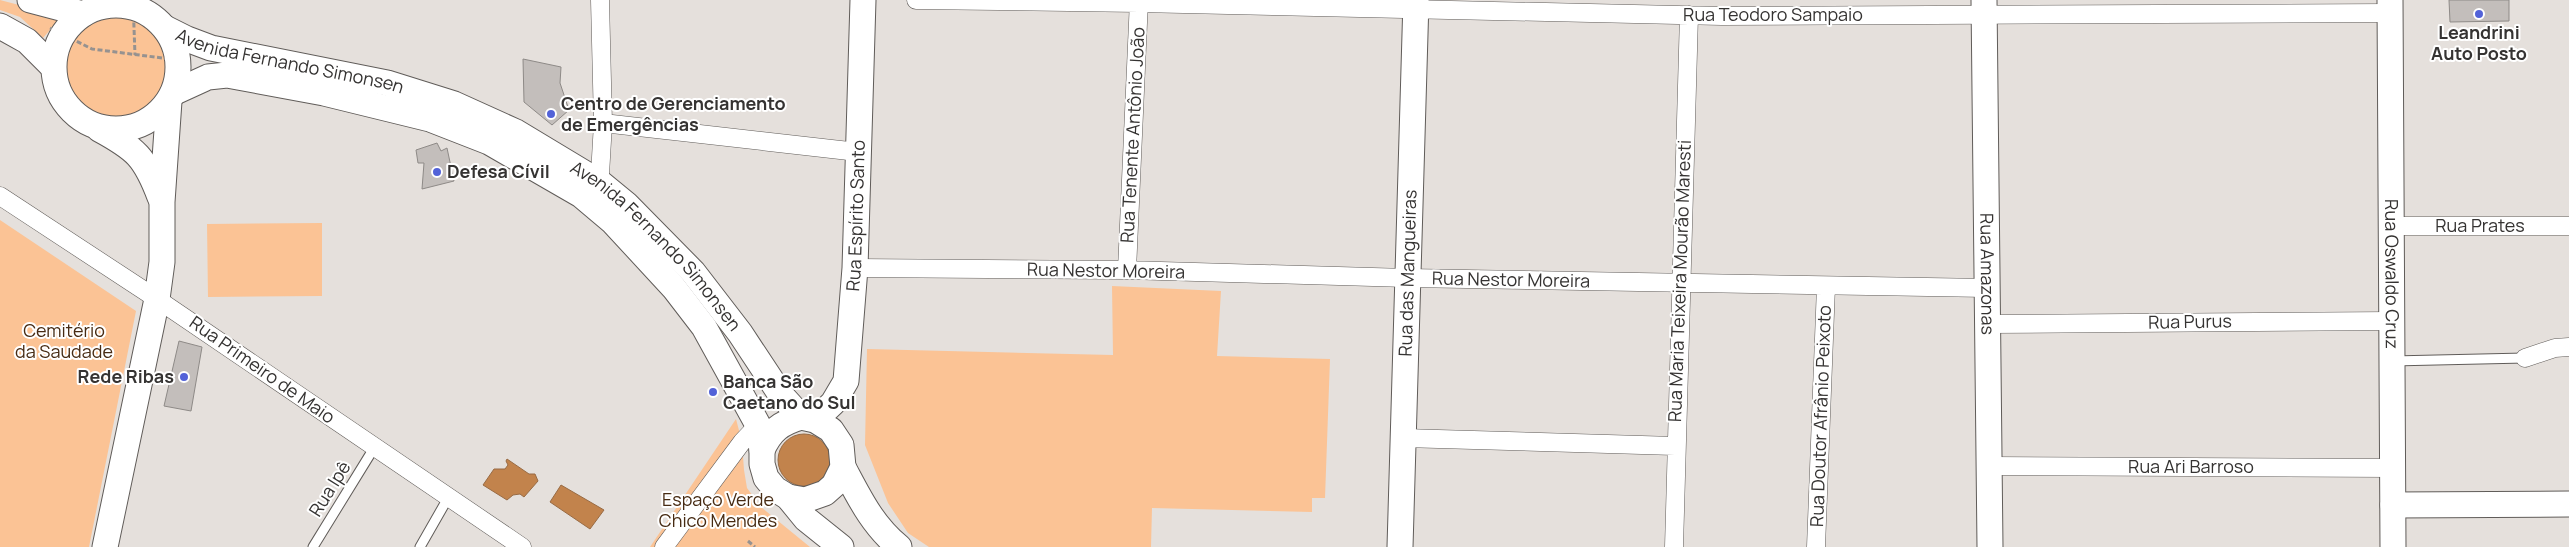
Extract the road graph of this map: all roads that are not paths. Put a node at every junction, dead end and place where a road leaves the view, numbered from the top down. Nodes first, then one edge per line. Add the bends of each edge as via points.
1 (30, 0) edge
2 (600, 0) edge
3 (863, 0) edge
4 (916, 0) edge
5 (1139, 1) edge
6 (1416, 5) edge
7 (1555, 6) edge
8 (2390, 6) edge
9 (95, 7) edge
10 (1984, 7) edge
11 (1722, 8) edge
12 (149, 11) edge
13 (1689, 15) junction
14 (0, 26) edge
15 (53, 67) junction
16 (171, 97) junction
17 (603, 123) junction
18 (95, 126) junction
19 (858, 152) junction
20 (600, 182) junction
21 (0, 196) edge
22 (162, 202) junction
23 (597, 209) junction
24 (2392, 226) junction
25 (2569, 226) edge
26 (855, 268) junction
27 (1127, 270) junction
28 (1407, 278) junction
29 (1680, 283) junction
30 (1826, 286) junction
31 (1987, 288) junction
32 (158, 299) junction
33 (2392, 320) junction
34 (1988, 324) junction
35 (2569, 348) edge
36 (2525, 358) joint
37 (2392, 361) junction
38 (808, 418) junction
39 (758, 425) junction
40 (1403, 438) junction
41 (1675, 446) junction
42 (374, 448) junction
43 (762, 450) junction
44 (1990, 466) junction
45 (843, 467) junction
46 (2393, 468) junction
47 (788, 497) junction
48 (448, 498) junction
49 (2569, 504) edge
50 (2393, 505) junction
51 (105, 547) edge
52 (313, 547) edge
53 (420, 547) edge
54 (522, 547) edge
55 (664, 547) edge
56 (841, 547) edge
57 (899, 547) edge
58 (1400, 547) edge
59 (1674, 547) edge
60 (1816, 547) edge
61 (1990, 547) edge
62 (2393, 547) edge

1 - 9 main road
2 - 17 street
3 - 19 main road, Rua Espírito Santo
4 - 5 street, Rua Teodoro Sampaio
5 - 6 street, Rua Teodoro Sampaio
5 - 27 street, Rua Tenente Antônio João
6 - 7 street, Rua Teodoro Sampaio
6 - 28 main road, Rua das Mangueiras
7 - 13 street, Rua Teodoro Sampaio
8 - 10 street, Rua Teodoro Sampaio
8 - 24 main road, Rua Oswaldo Cruz
9 - 12 main road via 114,4
9 - 15 main road via 57,32
10 - 11 street, Rua Teodoro Sampaio
10 - 31 main road, Rua Amazonas
11 - 13 street, Rua Teodoro Sampaio
12 - 16 main road via 174,43 178,76
12 - 20 main road, Avenida Fernando Simonsen via 187,40 211,48 387,83 454,104 516,132
13 - 29 street, Rua Maria Teixeira Mourão Maresti
14 - 15 main road via 27,41
15 - 18 main road via 56,86 64,104
16 - 18 main road, Avenida Fernando Simonsen via 155,116 136,126 116,130
16 - 22 main road
16 - 23 main road, Avenida Fernando Simonsen via 208,77 228,75 324,93 430,119 489,142 581,195
17 - 19 street
17 - 20 street
18 - 22 main road via 123,142 145,162
19 - 26 main road, Rua Espírito Santo
20 - 23 street
20 - 38 main road, Avenida Fernando Simonsen via 693,272 740,333 781,395
21 - 32 street, Rua Primeiro de Maio
22 - 32 main road
23 - 39 main road, Avenida Fernando Simonsen via 674,288 704,327
24 - 25 street, Rua Prates
24 - 33 main road, Rua Oswaldo Cruz
26 - 27 street, Rua Nestor Moreira
26 - 38 main road, Rua Espírito Santo via 846,381 833,403
27 - 28 street, Rua Nestor Moreira
28 - 29 street, Rua Nestor Moreira
28 - 40 main road, Rua das Mangueiras
29 - 30 street, Rua Nestor Moreira
29 - 41 street, Rua Maria Teixeira Mourão Maresti
30 - 31 street, Rua Nestor Moreira
30 - 60 street, Rua Doutor Afrânio Peixoto
31 - 34 main road, Rua Amazonas
32 - 42 street, Rua Primeiro de Maio
32 - 51 main road
33 - 34 street, Rua Purus
33 - 37 main road, Rua Oswaldo Cruz
34 - 44 main road, Rua Amazonas
35 - 36 street via 2555,348
36 - 37 lane
37 - 46 main road, Rua Oswaldo Cruz
38 - 43 main road via 777,427
38 - 45 main road, Avenida Fernando Simonsen via 831,430 841,445
39 - 43 main road, Avenida Fernando Simonsen
39 - 55 street
40 - 41 street
40 - 58 main road, Rua das Mangueiras
41 - 59 street, Rua Maria Teixeira Mourão Maresti
42 - 48 street, Rua Primeiro de Maio
42 - 52 lane, Rua Ipê
43 - 47 main road, Avenida Fernando Simonsen via 766,478 775,490
44 - 46 street, Rua Ari Barroso
44 - 61 main road, Rua Amazonas
45 - 47 main road via 838,480 824,493 805,500
45 - 57 main road, Avenida Fernando Simonsen via 878,528
46 - 50 main road, Rua Oswaldo Cruz
47 - 56 main road, Avenida Fernando Simonsen via 806,519
48 - 53 lane
48 - 54 street, Rua Primeiro de Maio
49 - 50 main road
50 - 62 main road, Rua Oswaldo Cruz

